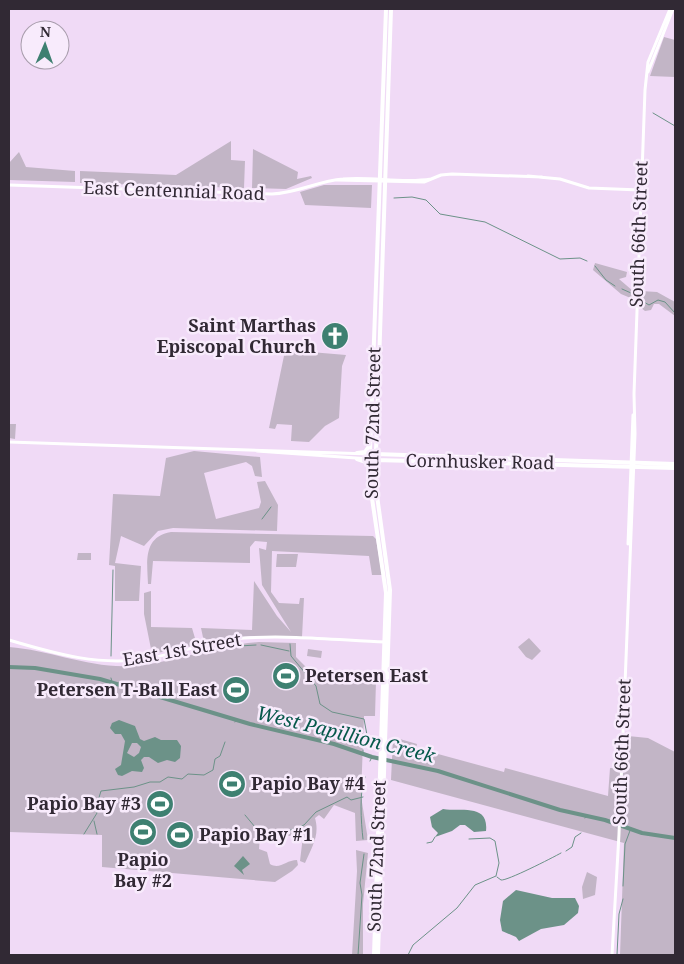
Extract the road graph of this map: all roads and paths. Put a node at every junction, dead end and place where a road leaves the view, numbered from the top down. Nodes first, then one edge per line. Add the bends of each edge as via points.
1 (386, 9) edge
2 (391, 9) edge
3 (672, 9) edge
4 (383, 181) junction
5 (9, 185) edge
6 (640, 190) junction
7 (370, 439) junction
8 (9, 442) edge
9 (376, 443) junction
10 (256, 451) junction
11 (357, 454) junction
12 (370, 454) junction
13 (375, 454) junction
14 (435, 456) junction
15 (477, 457) junction
16 (357, 459) junction
17 (370, 459) junction
18 (375, 460) junction
19 (386, 460) junction
20 (441, 461) junction
21 (632, 464) junction
22 (675, 464) edge
23 (370, 468) junction
24 (675, 468) edge
25 (375, 472) junction
26 (380, 534) junction
27 (9, 640) edge
28 (387, 642) junction
29 (382, 771) junction
30 (374, 955) edge
31 (378, 955) edge
32 (612, 955) edge

1 - 4 main road, South 72nd Street
2 - 4 main road, South 72nd Street
3 - 6 street, South 66th Street via 647,75
4 - 5 street, East Centennial Road via 317,182 272,194
4 - 6 street, East Centennial Road via 424,182 452,174 522,176 560,179 589,188
4 - 7 main road, South 72nd Street
4 - 9 main road, South 72nd Street
6 - 21 street, South 66th Street
7 - 11 main road via 366,451
7 - 12 main road, South 72nd Street
8 - 10 street, Cornhusker Road
9 - 13 main road, South 72nd Street
9 - 14 main road via 382,452
10 - 11 street, Cornhusker Road
10 - 16 street, Cornhusker Road
11 - 12 street, Cornhusker Road
12 - 13 main road, Cornhusker Road
12 - 17 main road, South 72nd Street
13 - 14 main road, Cornhusker Road
13 - 18 main road, South 72nd Street
14 - 15 main road, Cornhusker Road
15 - 20 main road
15 - 21 main road, Cornhusker Road
16 - 17 street, Cornhusker Road
16 - 23 main road via 366,462
17 - 18 main road, Cornhusker Road
17 - 23 main road, South 72nd Street
18 - 19 main road, Cornhusker Road
18 - 25 main road, South 72nd Street
19 - 20 main road, Cornhusker Road
19 - 25 main road via 379,462
20 - 21 main road, Cornhusker Road
21 - 22 main road, Cornhusker Road
21 - 24 main road, Cornhusker Road
21 - 32 street, South 66th Street via 620,834
23 - 26 main road, South 72nd Street via 371,503
25 - 26 main road, South 72nd Street
26 - 28 main road, South 72nd Street
26 - 28 main road, South 72nd Street via 390,590
27 - 28 street, East 1st Street via 72,658 114,662 151,658 246,638
28 - 29 main road, South 72nd Street
29 - 30 main road, South 72nd Street
29 - 31 main road, South 72nd Street

